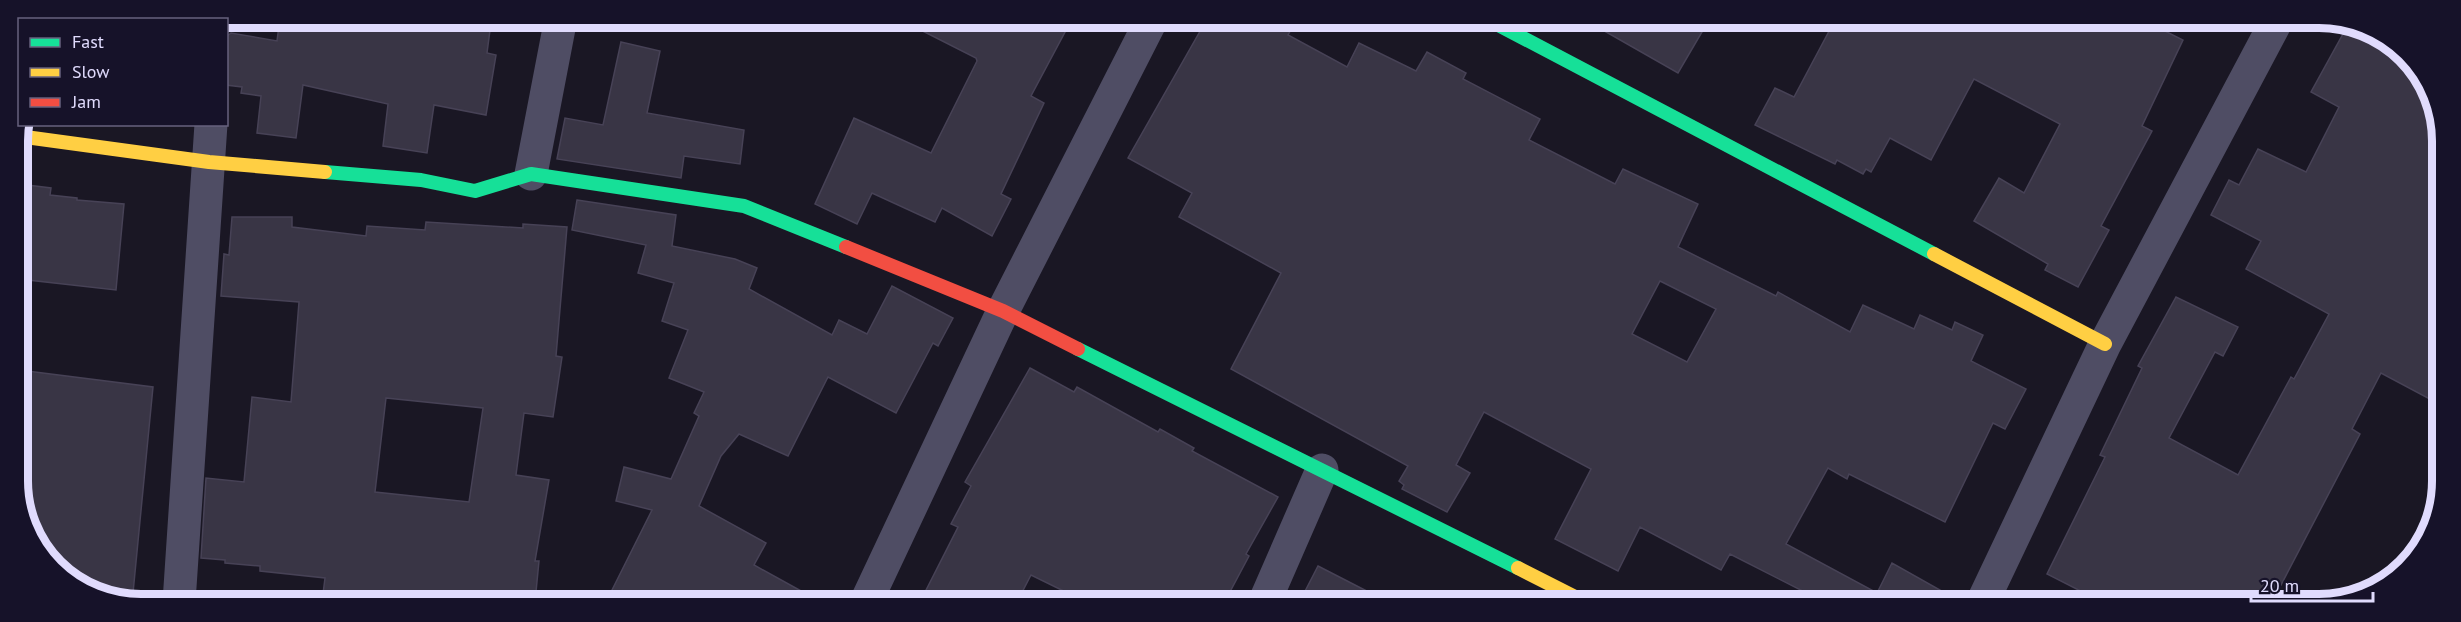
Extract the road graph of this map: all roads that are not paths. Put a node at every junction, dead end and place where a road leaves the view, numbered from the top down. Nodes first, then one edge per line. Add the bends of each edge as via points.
1 (1503, 28) edge
2 (2273, 28) edge
3 (559, 29) edge
4 (1147, 29) edge
5 (212, 126) edge
6 (29, 137) edge
7 (209, 162) junction
8 (531, 174) junction
9 (1003, 311) junction
10 (2105, 344) junction
11 (1322, 470) junction
12 (1268, 593) edge
13 (1568, 593) edge
14 (1987, 593) edge
15 (180, 594) edge
16 (870, 594) edge

1 - 10 street
2 - 10 street
3 - 8 street
4 - 9 street
5 - 7 street
6 - 7 street
7 - 8 street via 421,180 475,191
7 - 15 street
8 - 9 street via 744,206
9 - 11 street
9 - 16 street
10 - 14 street
11 - 12 street
11 - 13 street

